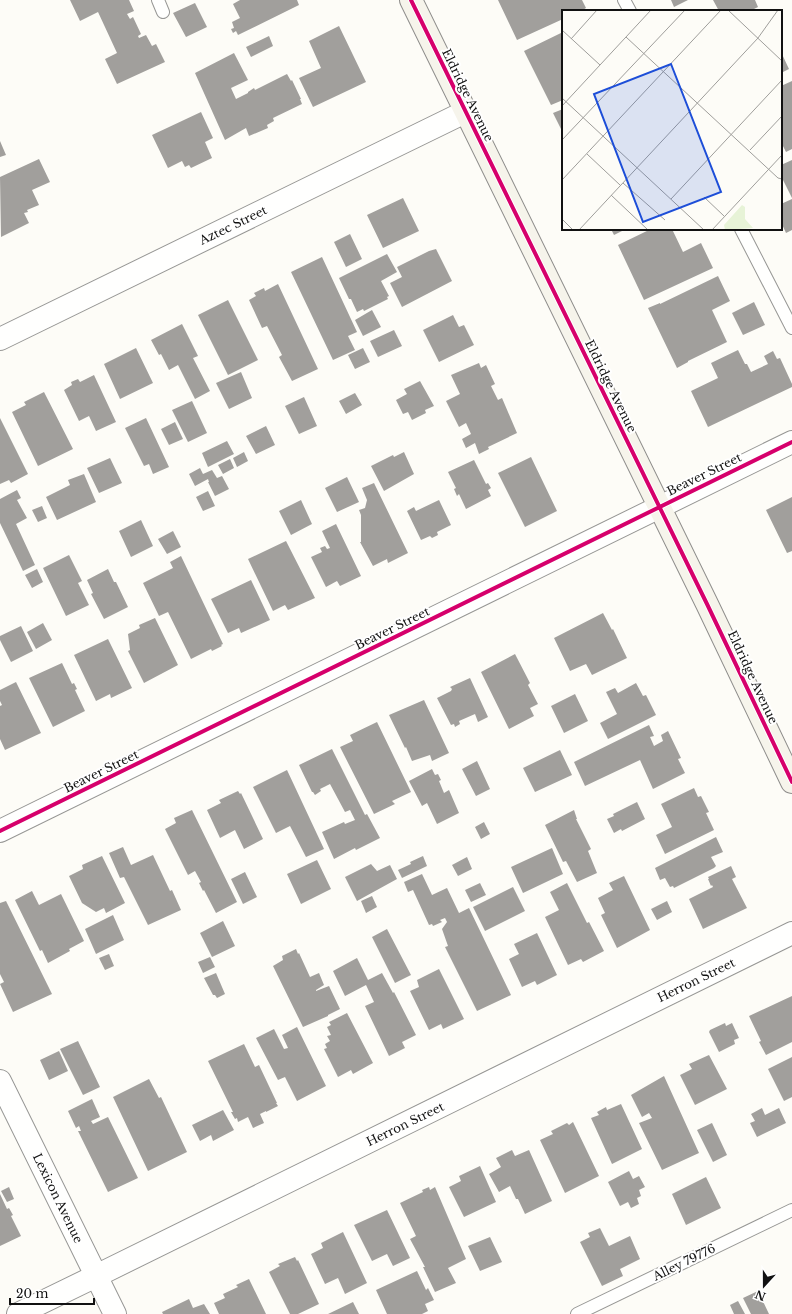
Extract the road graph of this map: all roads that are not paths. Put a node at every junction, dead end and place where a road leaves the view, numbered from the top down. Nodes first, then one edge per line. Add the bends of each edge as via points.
1 (158, 0) edge
2 (410, 0) edge
3 (624, 0) edge
4 (629, 10) edge
5 (163, 12) dead end
6 (465, 112) junction
7 (742, 230) edge
8 (792, 328) edge
9 (0, 339) edge
10 (792, 442) edge
11 (659, 507) junction
12 (792, 782) edge
13 (0, 831) edge
14 (792, 933) edge
15 (0, 1081) edge
16 (792, 1210) edge
17 (96, 1276) junction
18 (18, 1314) edge
19 (115, 1314) edge
20 (577, 1314) edge

1 - 5 lane
2 - 6 street, Eldridge Avenue
3 - 4 lane
6 - 9 street, Aztec Street
6 - 11 street, Eldridge Avenue
7 - 8 lane
10 - 11 street, Beaver Street
11 - 12 street, Eldridge Avenue
11 - 13 street, Beaver Street
14 - 17 street, Herron Street
15 - 17 street, Lexicon Avenue
16 - 20 lane, Alley 79776
17 - 18 street, Herron Street
17 - 19 street, Lexicon Avenue

